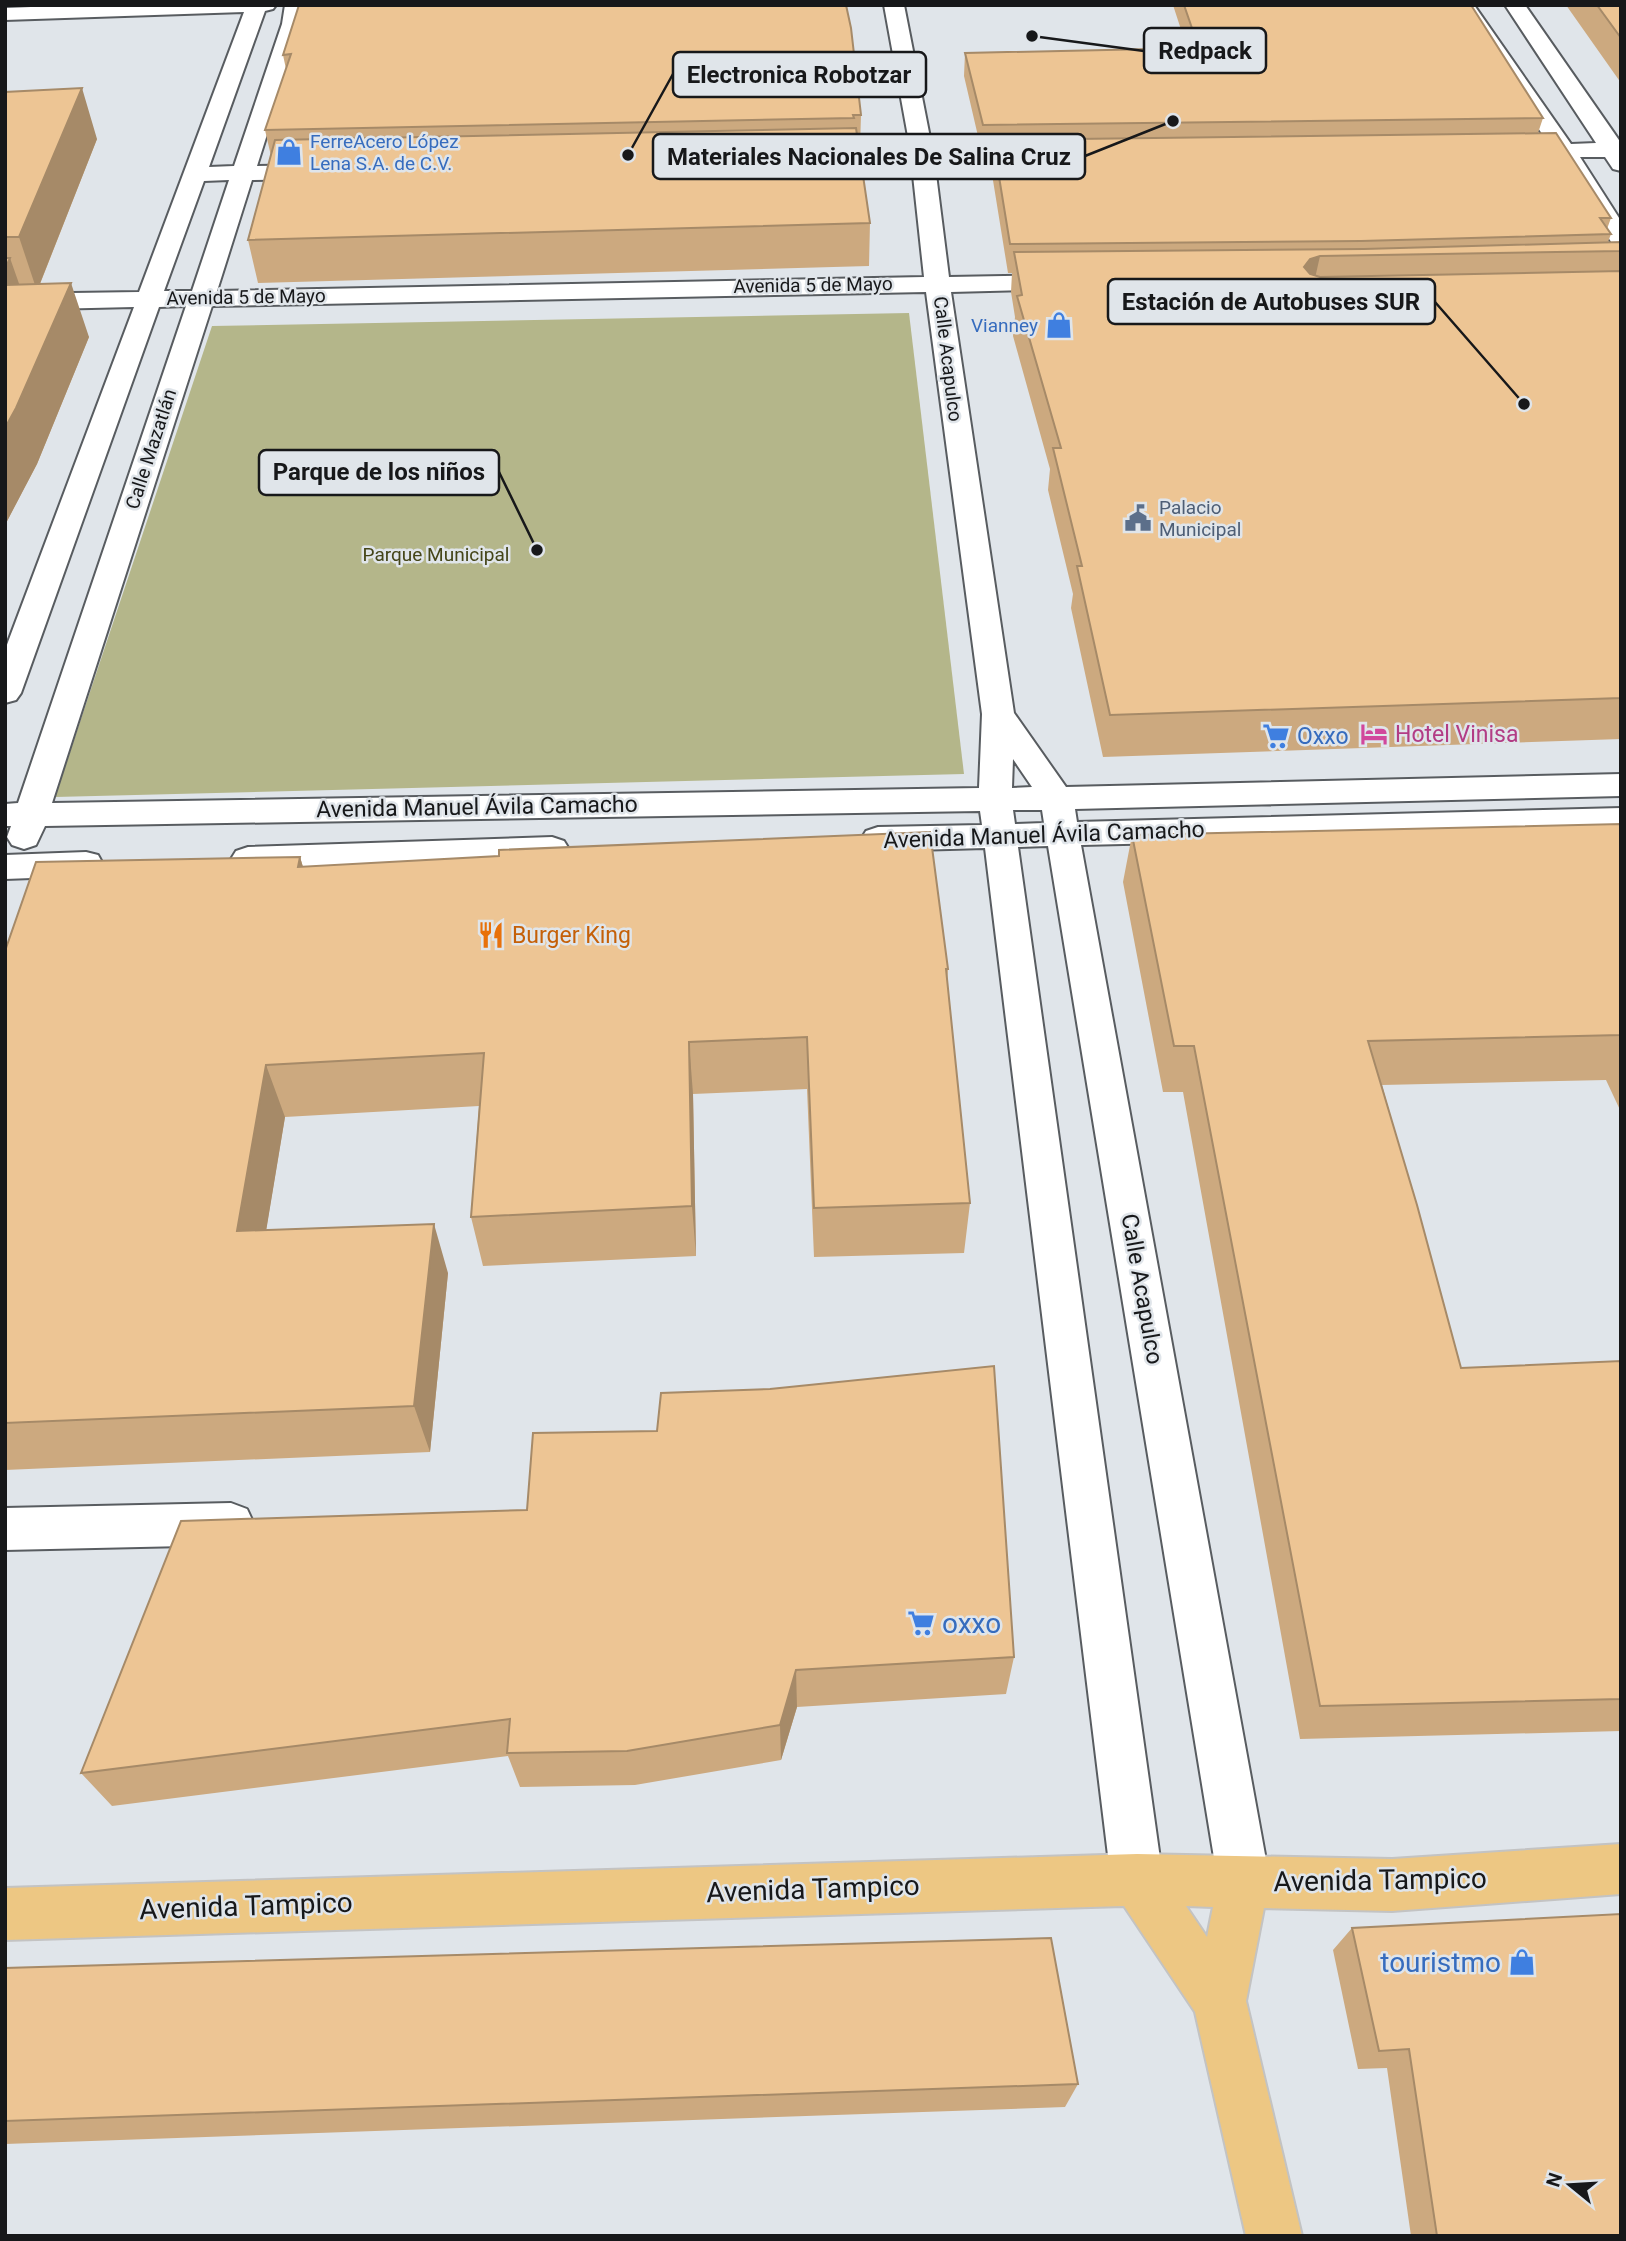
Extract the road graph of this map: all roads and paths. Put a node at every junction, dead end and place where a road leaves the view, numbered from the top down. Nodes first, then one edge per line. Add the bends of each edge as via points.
1 (257, 5) edge
2 (266, 5) edge
3 (295, 5) edge
4 (894, 5) edge
5 (1464, 5) edge
6 (1516, 5) edge
7 (5, 14) edge
8 (1565, 151) junction
9 (1495, 152) edge
10 (1618, 155) edge
11 (1062, 157) edge
12 (923, 159) junction
13 (784, 162) edge
14 (340, 171) edge
15 (243, 173) junction
16 (194, 174) junction
17 (1621, 240) edge
18 (1092, 282) edge
19 (949, 299) junction
20 (5, 302) edge
21 (198, 309) junction
22 (144, 311) junction
23 (5, 326) edge
24 (5, 693) edge
25 (998, 714) junction
26 (1621, 785) edge
27 (18, 814) edge
28 (1060, 816) junction
29 (997, 817) junction
30 (1621, 820) edge
31 (847, 840) edge
32 (583, 848) edge
33 (222, 860) edge
34 (111, 863) edge
35 (8, 875) edge
36 (266, 1524) edge
37 (5, 1529) edge
38 (1621, 1868) edge
39 (1137, 1880) junction
40 (1244, 1882) junction
41 (5, 1913) edge
42 (1219, 2000) junction
43 (1273, 2236) edge

1 - 2 street
1 - 7 street
1 - 16 street
3 - 15 street, Calle Mazatlán
4 - 12 street, Calle Acapulco
5 - 8 street
6 - 10 street
8 - 9 street
8 - 10 street
8 - 17 street
11 - 12 street
12 - 13 street
12 - 19 street, Calle Acapulco
14 - 15 street
15 - 16 street
15 - 21 street, Calle Mazatlán
16 - 22 street
18 - 19 street, Avenida 5 de Mayo
19 - 21 street, Avenida 5 de Mayo
19 - 25 street, Calle Acapulco
20 - 22 street, Avenida 5 de Mayo
21 - 22 street, Avenida 5 de Mayo
21 - 27 street, Calle Mazatlán
22 - 23 street, Avenida 5 de Mayo
22 - 24 street
25 - 28 street, Calle Acapulco
25 - 29 street, Calle Acapulco
26 - 28 street, Avenida Manuel Ávila Camacho
27 - 29 street, Avenida Manuel Ávila Camacho
27 - 35 street, Calle Mazatlán
28 - 29 street, Avenida Manuel Ávila Camacho
28 - 30 street, Avenida Manuel Ávila Camacho
28 - 40 street, Calle Acapulco
29 - 31 street, Avenida Manuel Ávila Camacho
29 - 39 street, Calle Acapulco
32 - 33 street, Avenida Manuel Ávila Camacho
34 - 35 street
36 - 37 street
38 - 40 main road, Avenida Tampico via 1392,1885
39 - 40 main road, Avenida Tampico
39 - 41 main road, Avenida Tampico
39 - 42 main road
40 - 42 main road
42 - 43 main road

